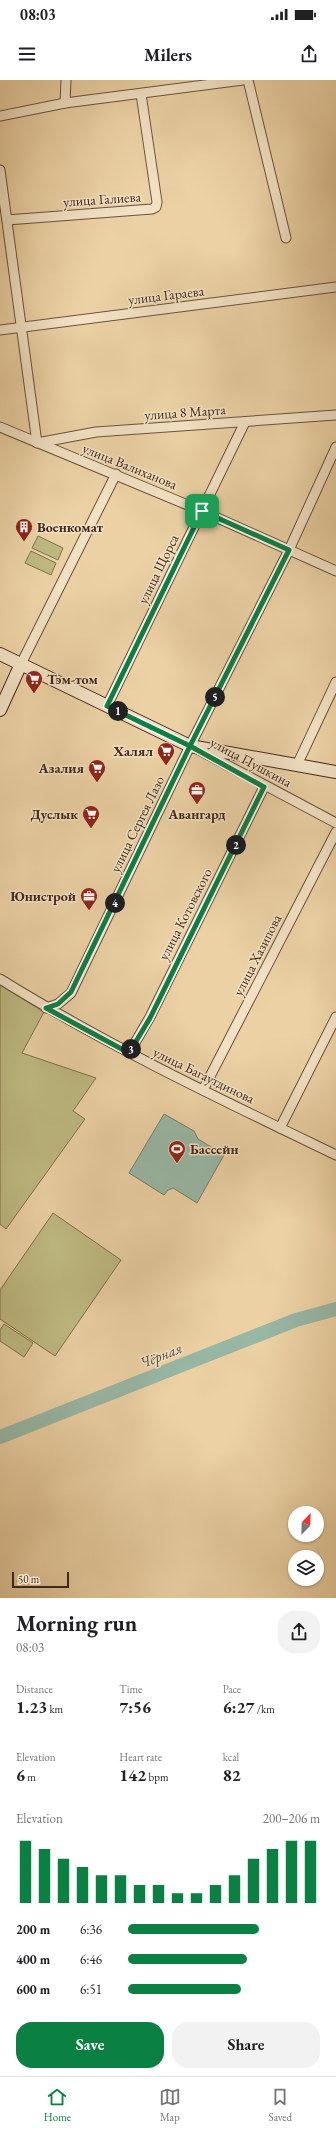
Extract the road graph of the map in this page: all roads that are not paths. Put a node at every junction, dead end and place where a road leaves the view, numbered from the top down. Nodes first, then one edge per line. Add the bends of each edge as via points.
1 (66, 80) edge
2 (243, 80) edge
3 (248, 80) edge
4 (141, 94) junction
5 (66, 103) junction
6 (0, 116) edge
7 (0, 170) edge
8 (7, 220) junction
9 (286, 238) dead end
10 (336, 287) edge
11 (21, 328) junction
12 (0, 330) edge
13 (336, 415) edge
14 (245, 422) junction
15 (0, 427) edge
16 (37, 443) junction
17 (336, 447) edge
18 (116, 474) junction
19 (202, 511) junction
20 (289, 550) junction
21 (336, 571) edge
22 (0, 654) edge
23 (21, 664) junction
24 (336, 682) edge
25 (107, 706) junction
26 (0, 710) edge
27 (190, 746) junction
28 (297, 765) junction
29 (336, 772) edge
30 (264, 787) junction
31 (336, 823) edge
32 (336, 832) edge
33 (0, 979) edge
34 (46, 1008) junction
35 (336, 1017) edge
36 (129, 1053) junction
37 (203, 1090) junction
38 (280, 1128) junction
39 (336, 1155) edge

1 - 5 street
2 - 4 street
3 - 9 street
4 - 5 street
4 - 8 street, улица Галиева via 156,206 152,209
5 - 6 street
7 - 8 street
8 - 11 street
10 - 11 street, улица Гараева
11 - 12 street, улица Гараева
11 - 16 street
13 - 14 street, улица 8 Марта
14 - 16 street, улица 8 Марта via 96,432
14 - 19 street, улица Щорса
15 - 16 street, улица Валиханова
16 - 18 street, улица Валиханова
17 - 20 street, улица Сергея Лазо
18 - 19 street, улица Валиханова
18 - 23 street
19 - 20 street, улица Валиханова
19 - 25 street, улица Щорса
20 - 21 street, улица Валиханова
20 - 27 street, улица Сергея Лазо
22 - 23 main road, улица Пушкина
23 - 25 main road, улица Пушкина
23 - 26 main road
24 - 28 street
25 - 27 main road, улица Пушкина
27 - 28 main road
27 - 30 street, улица Пушкина
27 - 34 street, улица Сергея Лазо via 71,992 58,1004
28 - 29 main road
30 - 31 street, улица Пушкина
30 - 36 street, улица Котовского via 150,1018
32 - 37 street, улица Хазипова
33 - 34 street, улица Багаутдинова
34 - 36 street, улица Багаутдинова
35 - 38 street
36 - 37 street, улица Багаутдинова
37 - 38 street, улица Багаутдинова
38 - 39 street, улица Багаутдинова

